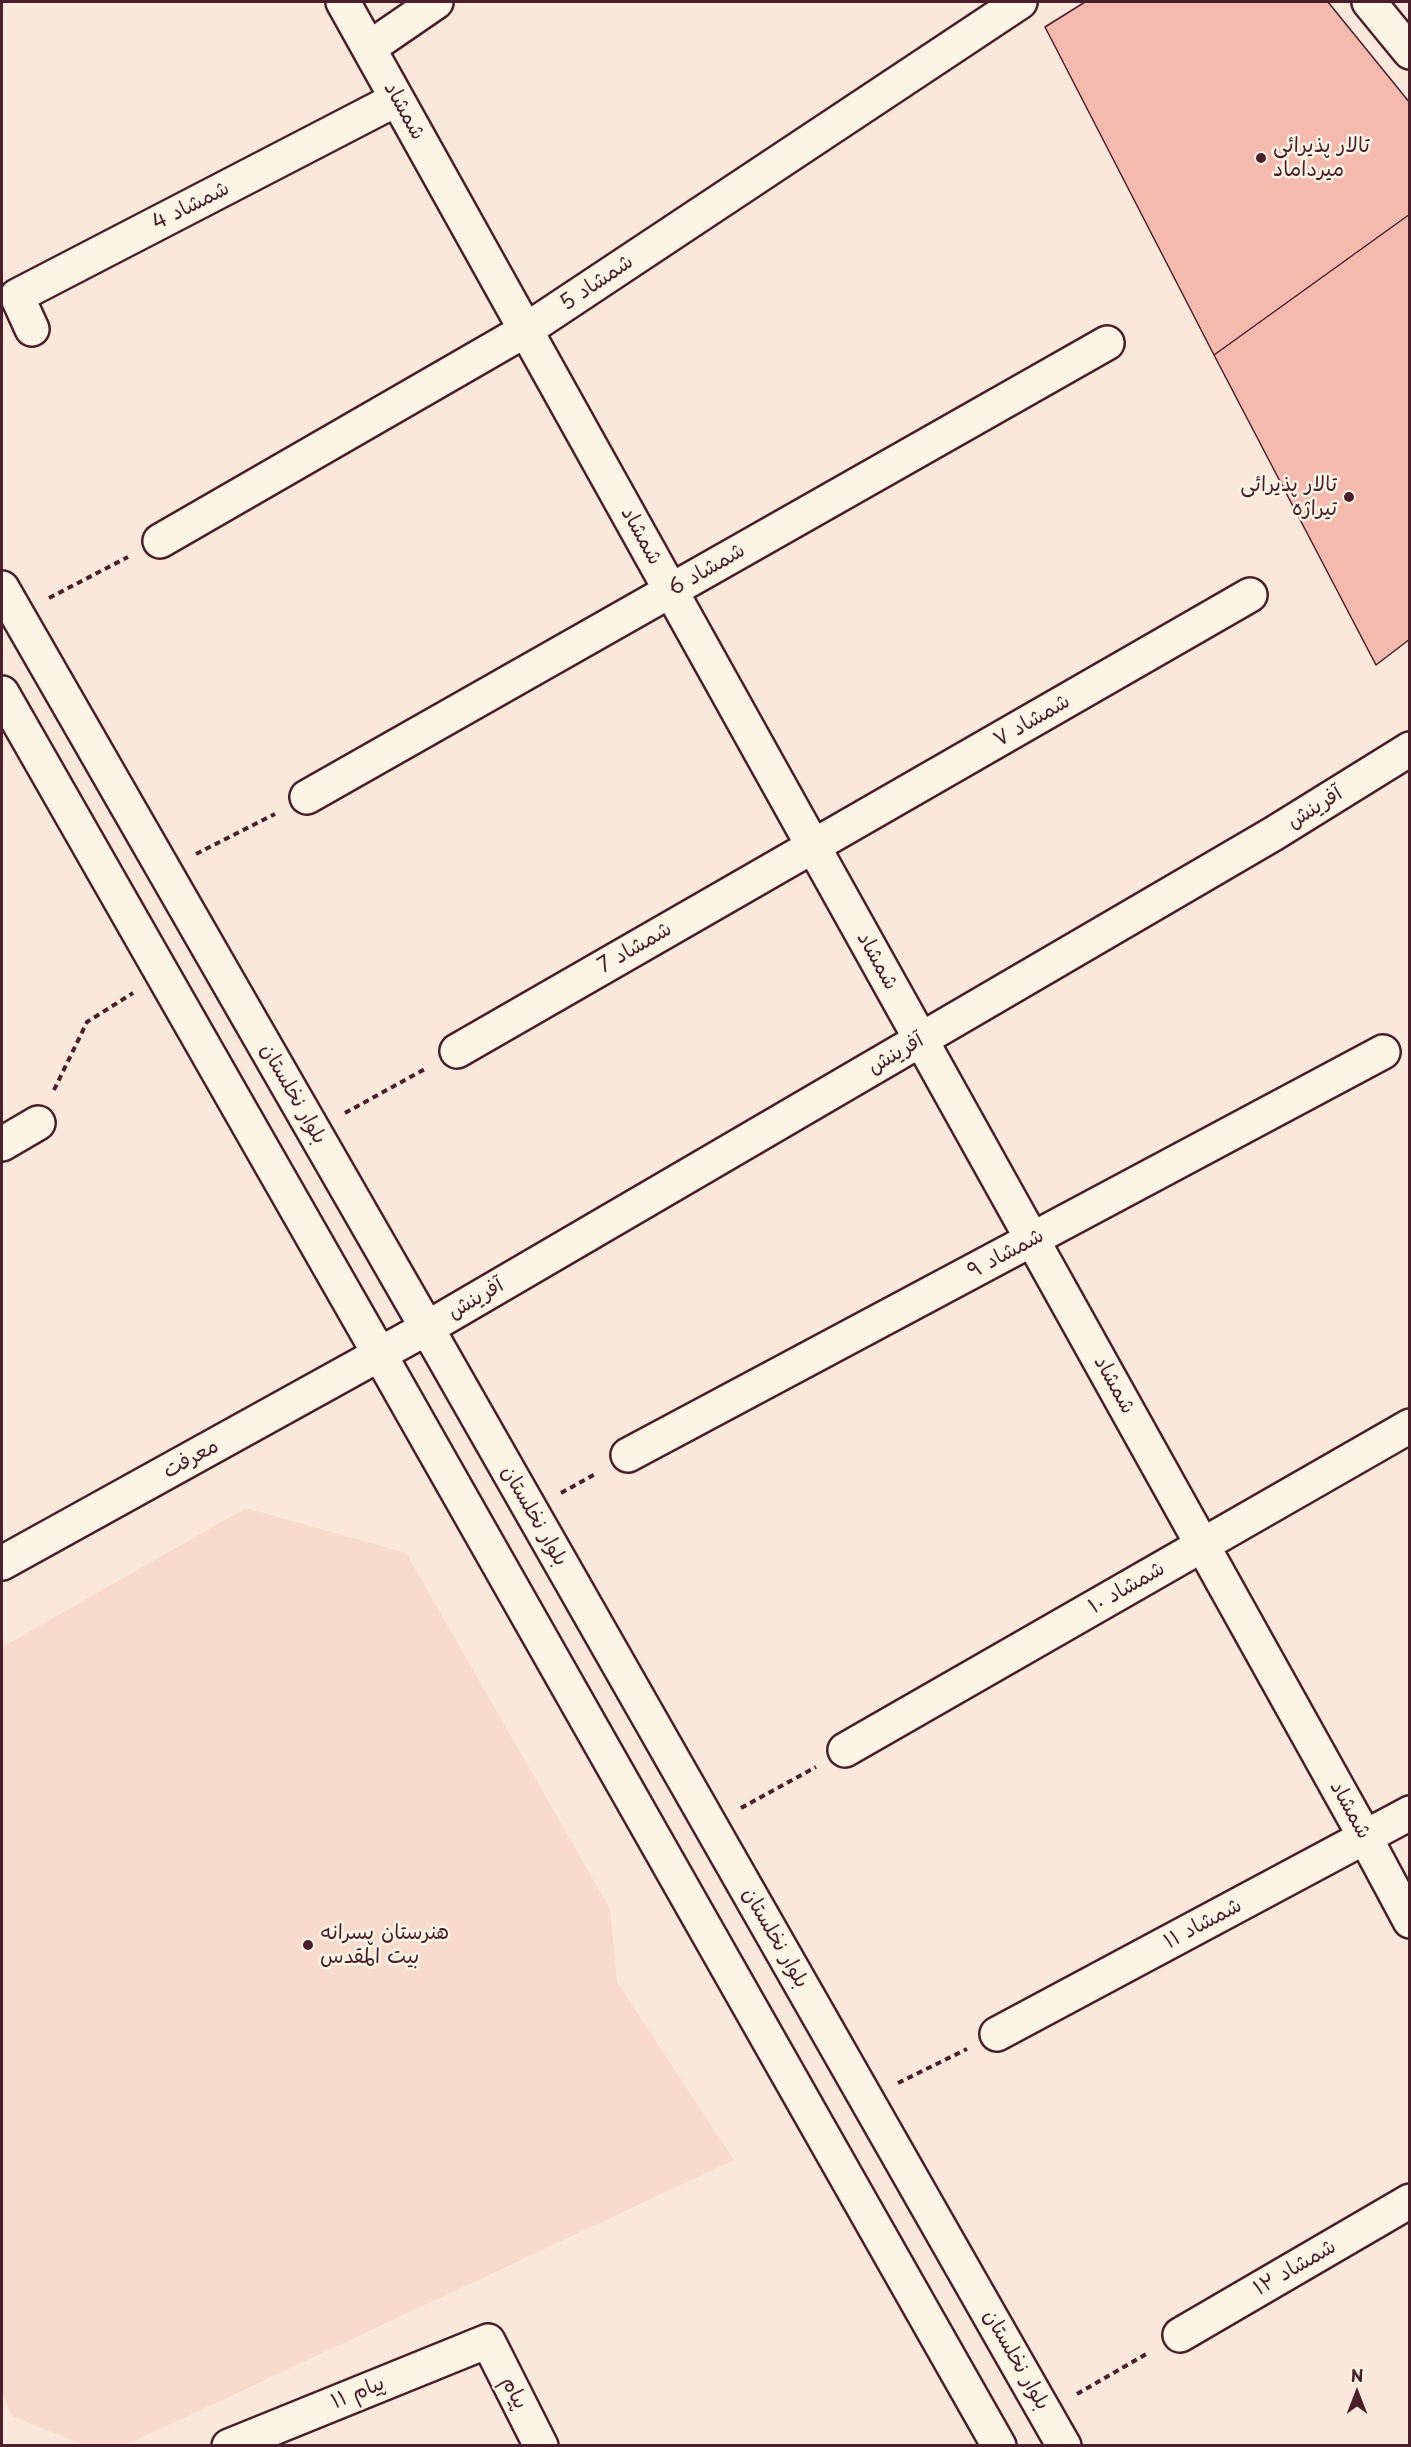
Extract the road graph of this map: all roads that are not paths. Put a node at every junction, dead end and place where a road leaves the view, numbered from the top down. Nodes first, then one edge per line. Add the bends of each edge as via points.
1 (343, 2) edge
2 (436, 2) edge
3 (1020, 2) edge
4 (1369, 2) edge
5 (369, 48) junction
6 (1410, 52) edge
7 (397, 99) junction
8 (32, 329) dead end
9 (526, 330) junction
10 (1107, 343) dead end
11 (160, 541) road end
12 (2, 588) edge
13 (671, 590) junction
14 (1250, 595) dead end
15 (2, 693) edge
16 (1410, 749) edge
17 (307, 797) road end
18 (813, 846) junction
19 (922, 1040) junction
20 (457, 1051) road end
21 (1383, 1053) dead end
22 (38, 1124) road end
23 (2, 1144) edge
24 (1032, 1239) junction
25 (427, 1328) junction
26 (380, 1355) junction
27 (1410, 1426) edge
28 (628, 1455) road end
29 (1203, 1545) junction
30 (2, 1563) edge
31 (845, 1750) road end
32 (1410, 1813) edge
33 (1365, 1837) junction
34 (1410, 1921) edge
35 (997, 2034) road end
36 (1410, 2201) edge
37 (1180, 2335) road end
38 (488, 2341) joint
39 (229, 2445) edge
40 (541, 2445) edge
41 (999, 2445) edge
42 (1064, 2445) edge

1 - 5 street, شمشاد
2 - 5 street
3 - 9 street, شمشاد 5
4 - 6 street
5 - 7 street, شمشاد
7 - 8 street, شمشاد 4 via 17,296
7 - 9 street, شمشاد
9 - 11 street, شمشاد 5
9 - 13 street, شمشاد
10 - 13 street, شمشاد 6
12 - 25 street, بلوار نخلستان
13 - 17 street, شمشاد 6
13 - 18 street, شمشاد
14 - 18 street, شمشاد ۷
15 - 26 street
16 - 19 street, آفرینش
18 - 19 street, شمشاد
18 - 20 street, شمشاد 7
19 - 24 street, شمشاد
19 - 25 street, آفرینش
21 - 24 street, شمشاد ۹
22 - 23 street
24 - 28 street, شمشاد ۹
24 - 29 street, شمشاد
25 - 26 street, آفرینش
25 - 42 street, بلوار نخلستان
26 - 30 street, معرفت
26 - 41 street
27 - 29 street, شمشاد ۱۰
29 - 31 street, شمشاد ۱۰
29 - 33 street, شمشاد
32 - 33 street, شمشاد ۱۱
33 - 34 street, شمشاد
33 - 35 street, شمشاد ۱۱
36 - 37 street, شمشاد ۱۲
38 - 39 street, پیام ۱۱
38 - 40 street, پیام

